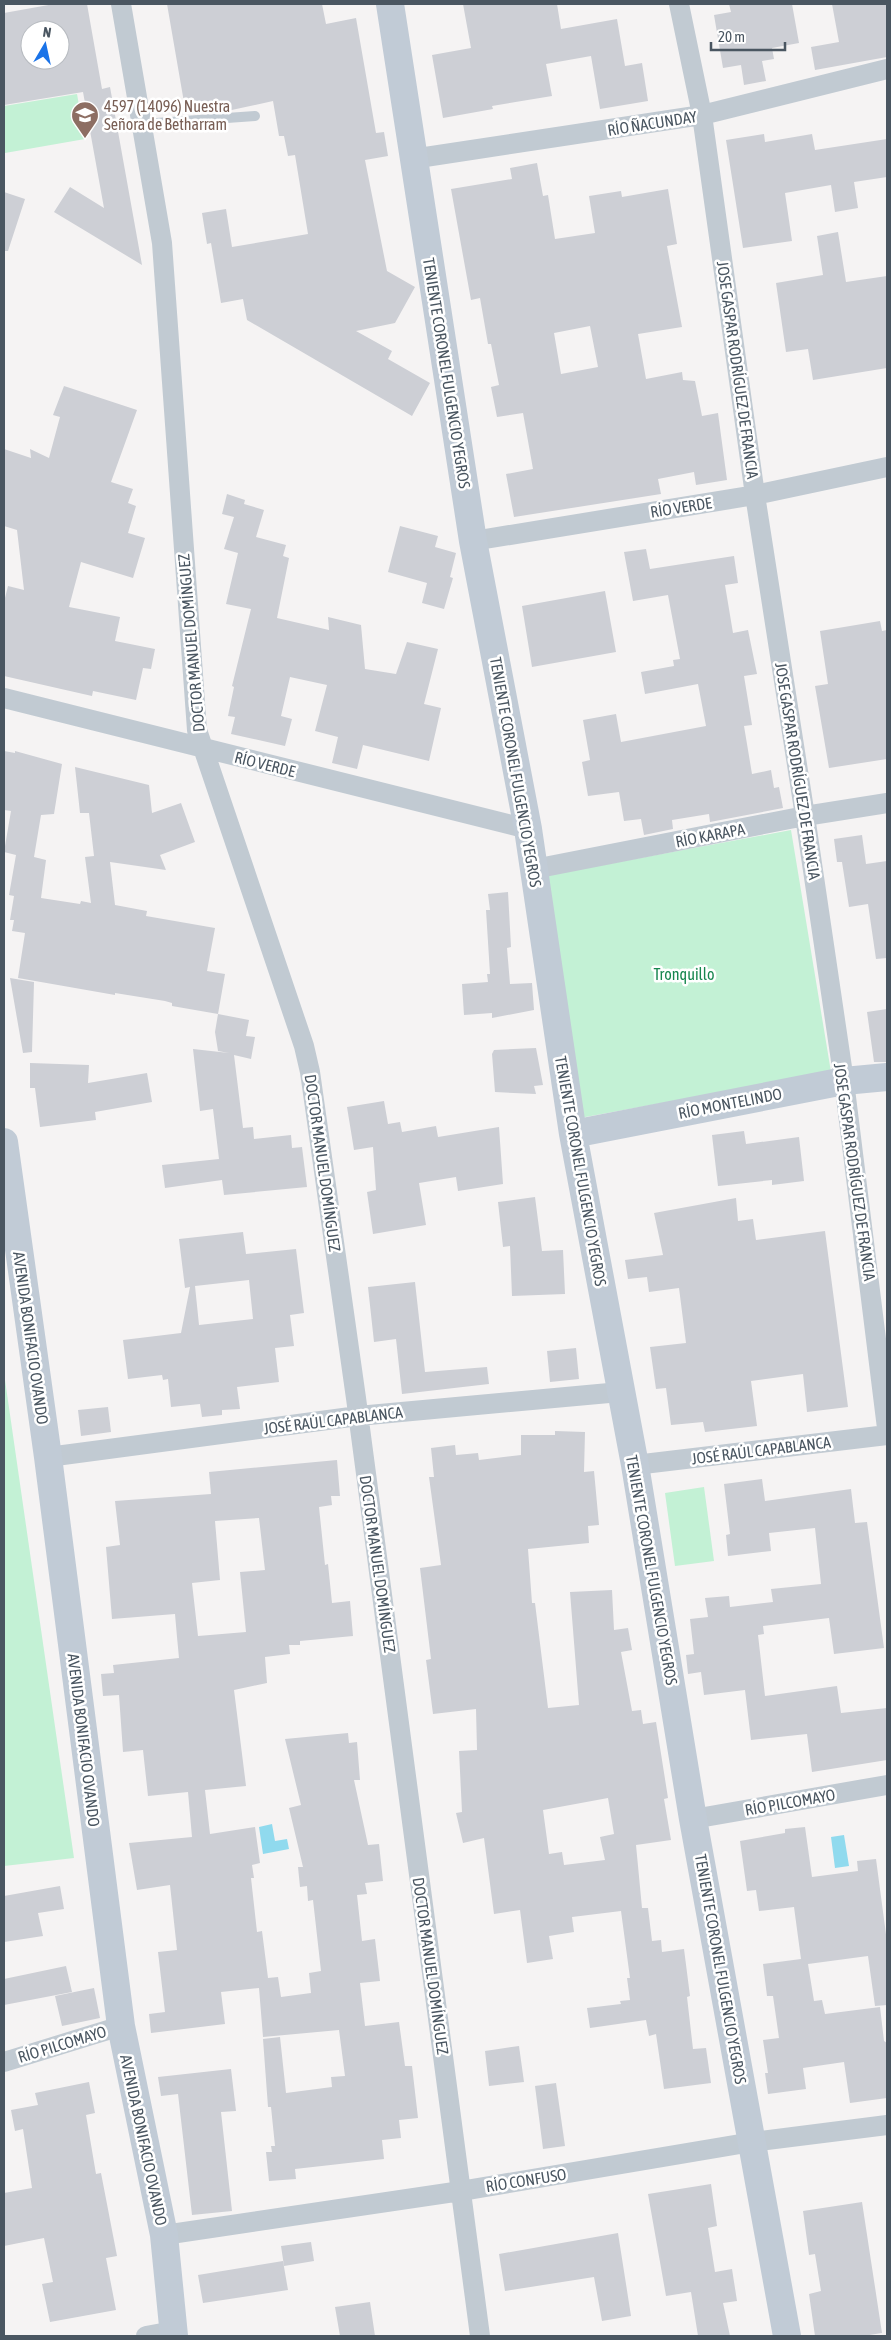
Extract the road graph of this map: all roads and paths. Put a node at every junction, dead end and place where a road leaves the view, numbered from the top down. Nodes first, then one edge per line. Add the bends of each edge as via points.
1 (121, 4) edge
2 (390, 4) edge
3 (679, 4) edge
4 (887, 69) edge
5 (702, 115) junction
6 (255, 116) dead end
7 (142, 124) junction
8 (412, 159) junction
9 (887, 467) edge
10 (755, 495) junction
11 (474, 541) junction
12 (4, 698) edge
13 (202, 749) junction
14 (887, 803) edge
15 (805, 816) junction
16 (528, 829) junction
17 (534, 869) junction
18 (887, 1077) edge
19 (844, 1081) junction
20 (573, 1134) junction
21 (4, 1142) edge
22 (620, 1392) junction
23 (358, 1416) junction
24 (887, 1428) edge
25 (887, 1435) edge
26 (48, 1457) junction
27 (635, 1465) junction
28 (887, 1785) edge
29 (693, 1819) junction
30 (121, 2026) junction
31 (4, 2062) edge
32 (887, 2125) edge
33 (752, 2142) junction
34 (461, 2191) junction
35 (164, 2235) junction
36 (173, 2334) edge
37 (146, 2336) edge
38 (480, 2336) edge
39 (787, 2336) edge

1 - 7 street, DOCTOR MANUEL DOMÍNGUEZ
2 - 8 street, TENIENTE CORONEL FULGENCIO YEGROS
3 - 5 street, JOSE GASPAR RODRÍGUEZ DE FRANCIA
4 - 5 street, RÍO ÑACUNDAY
5 - 8 street, RÍO ÑACUNDAY
5 - 10 street, JOSE GASPAR RODRÍGUEZ DE FRANCIA
6 - 7 lane
7 - 13 street, DOCTOR MANUEL DOMÍNGUEZ via 162,243 196,721
8 - 11 street, TENIENTE CORONEL FULGENCIO YEGROS
9 - 10 street, RÍO VERDE
10 - 11 street, RÍO VERDE
10 - 15 street, JOSE GASPAR RODRÍGUEZ DE FRANCIA
11 - 16 street, TENIENTE CORONEL FULGENCIO YEGROS
12 - 13 street, RÍO VERDE
13 - 16 street, RÍO VERDE
13 - 23 street, DOCTOR MANUEL DOMÍNGUEZ via 304,1046
14 - 15 street, RÍO KARAPA
15 - 17 street, RÍO KARAPA
15 - 19 street, JOSE GASPAR RODRÍGUEZ DE FRANCIA
16 - 17 street, TENIENTE CORONEL FULGENCIO YEGROS
17 - 20 street, TENIENTE CORONEL FULGENCIO YEGROS
18 - 19 street, RÍO MONTELINDO
19 - 20 street, RÍO MONTELINDO
19 - 24 street, JOSE GASPAR RODRÍGUEZ DE FRANCIA
20 - 22 street, TENIENTE CORONEL FULGENCIO YEGROS
21 - 26 street, AVENIDA BONIFACIO OVANDO
22 - 23 street, JOSÉ RAÚL CAPABLANCA
22 - 27 street, TENIENTE CORONEL FULGENCIO YEGROS
23 - 26 street, JOSÉ RAÚL CAPABLANCA
23 - 34 street, DOCTOR MANUEL DOMÍNGUEZ
25 - 27 street, JOSÉ RAÚL CAPABLANCA
26 - 30 street, AVENIDA BONIFACIO OVANDO
27 - 29 street, TENIENTE CORONEL FULGENCIO YEGROS
28 - 29 street, RÍO PILCOMAYO
29 - 33 street, TENIENTE CORONEL FULGENCIO YEGROS
30 - 31 street, RÍO PILCOMAYO
30 - 35 street, AVENIDA BONIFACIO OVANDO
32 - 33 street, RÍO CONFUSO
33 - 34 street, RÍO CONFUSO
33 - 39 street, TENIENTE CORONEL FULGENCIO YEGROS
34 - 35 street, RÍO CONFUSO
34 - 38 street, DOCTOR MANUEL DOMÍNGUEZ
35 - 36 street, AVENIDA BONIFACIO OVANDO
36 - 37 street

